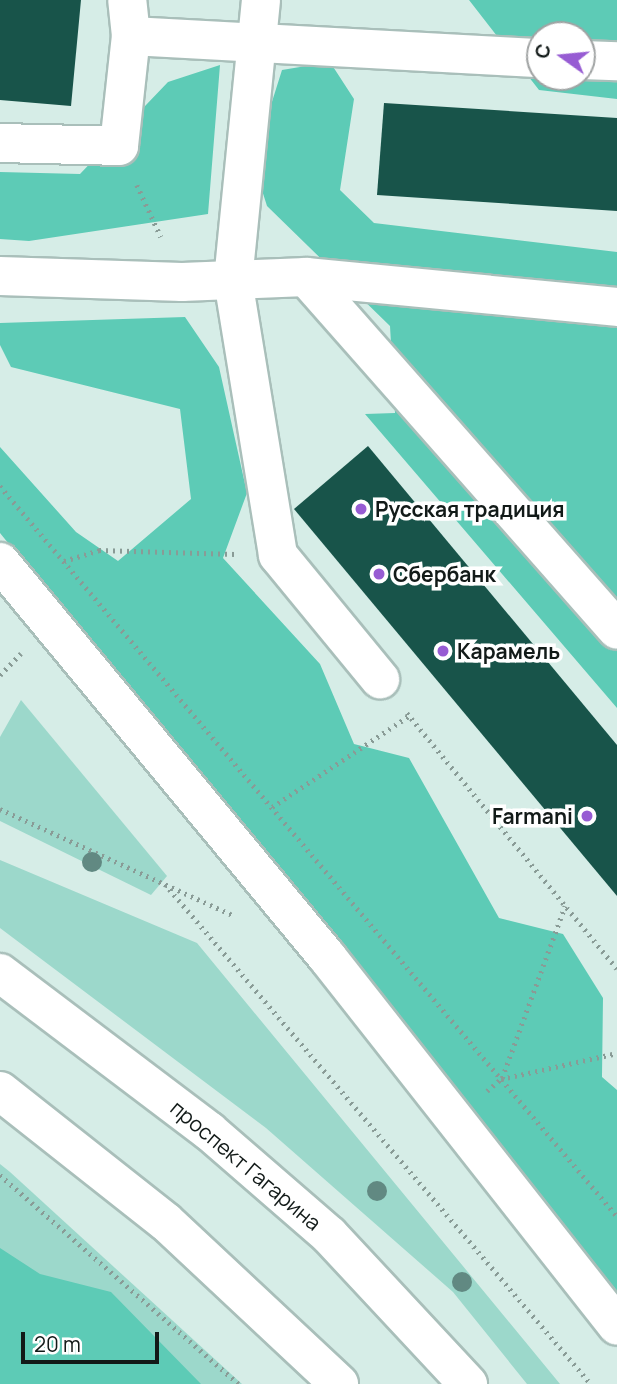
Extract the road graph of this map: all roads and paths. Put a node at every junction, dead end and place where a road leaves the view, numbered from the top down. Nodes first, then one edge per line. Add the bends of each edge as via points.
1 (261, 0) edge
2 (129, 18) edge
3 (257, 44) junction
4 (526, 57) edge
5 (596, 60) edge
6 (617, 61) edge
7 (0, 143) edge
8 (119, 146) junction
9 (0, 276) edge
10 (306, 277) junction
11 (233, 280) junction
12 (182, 282) junction
13 (617, 307) edge
14 (0, 486) edge
15 (278, 555) junction
16 (64, 561) junction
17 (0, 562) edge
18 (617, 631) edge
19 (380, 679) joint
20 (409, 716) junction
21 (272, 807) junction
22 (0, 809) edge
23 (165, 884) junction
24 (565, 906) junction
25 (239, 918) dead end
26 (617, 969) edge
27 (0, 973) edge
28 (617, 1053) edge
29 (501, 1079) junction
30 (0, 1091) edge
31 (0, 1175) edge
32 (617, 1216) edge
33 (617, 1326) edge
34 (239, 1384) edge
35 (338, 1384) edge
36 (468, 1384) edge
37 (591, 1384) edge

1 - 3 street
2 - 3 street
2 - 8 street
3 - 4 street
3 - 11 street
5 - 6 street
7 - 8 street
8 - 12 path
9 - 12 street
10 - 11 street
10 - 13 street
10 - 18 street
11 - 12 street
11 - 15 street
14 - 16 path
15 - 16 path via 99,550
15 - 19 street
16 - 21 path
17 - 33 street via 327,957
19 - 20 path
20 - 21 path
20 - 24 path
21 - 29 path
22 - 23 path
23 - 25 path
23 - 37 path
24 - 26 path
24 - 29 path
27 - 36 street, проспект Гагарина via 209,1131 329,1235
28 - 29 path
29 - 32 path
30 - 35 street via 166,1222
31 - 34 path

